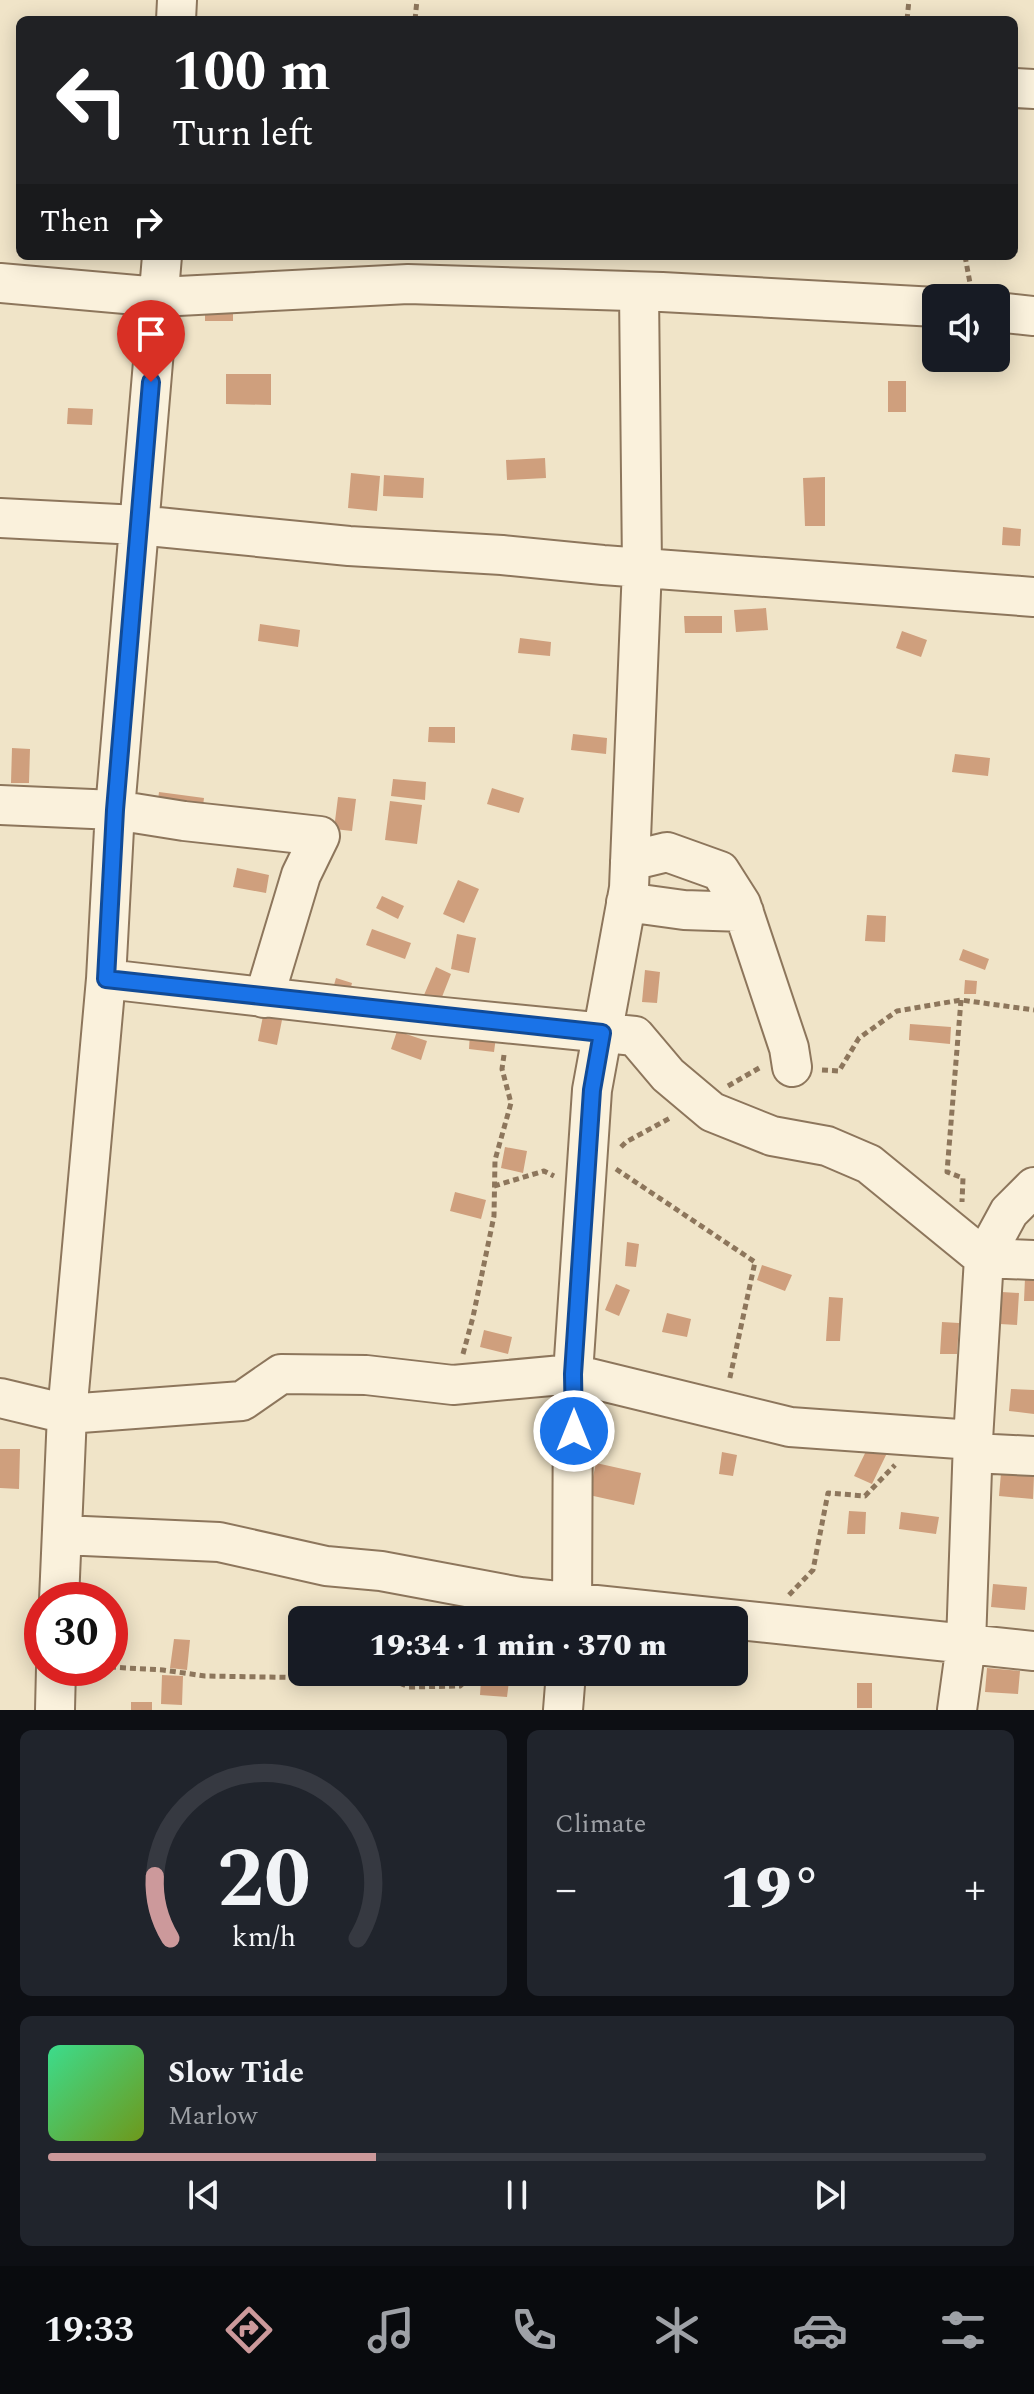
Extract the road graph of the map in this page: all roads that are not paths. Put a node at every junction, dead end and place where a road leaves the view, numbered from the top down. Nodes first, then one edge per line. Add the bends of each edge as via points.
1 (162, 260) edge
2 (0, 283) edge
3 (639, 292) junction
4 (159, 297) junction
5 (922, 306) edge
6 (1010, 313) edge
7 (1034, 316) edge
8 (0, 518) edge
9 (138, 525) junction
10 (642, 567) junction
11 (1034, 597) edge
12 (0, 805) edge
13 (115, 810) junction
14 (630, 861) junction
15 (626, 902) junction
16 (744, 912) junction
17 (106, 979) junction
18 (264, 998) junction
19 (602, 1033) junction
20 (792, 1067) road end
21 (1034, 1187) edge
22 (972, 1248) junction
23 (1034, 1260) edge
24 (573, 1374) junction
25 (0, 1398) edge
26 (67, 1414) junction
27 (973, 1446) junction
28 (1034, 1456) edge
29 (62, 1535) junction
30 (60, 1582) edge
31 (554, 1606) edge
32 (573, 1606) edge
33 (748, 1626) edge
34 (966, 1644) junction
35 (1034, 1651) edge
36 (56, 1686) edge
37 (565, 1686) edge
38 (55, 1710) edge
39 (563, 1710) edge
40 (957, 1710) edge

1 - 4 street
2 - 4 street
3 - 4 street via 408,284
3 - 5 street
3 - 10 street
4 - 9 street
6 - 7 street
8 - 9 street
9 - 10 street
9 - 13 street
10 - 11 street
10 - 14 street
12 - 13 street
13 - 17 street
13 - 18 street via 320,836 301,875
14 - 15 street
14 - 16 street via 667,852 720,871
15 - 16 street
15 - 19 street
16 - 20 street
17 - 18 street
17 - 26 street
18 - 19 street
19 - 22 street via 635,1036 668,1075 712,1112 869,1164
19 - 24 street via 592,1090
21 - 22 street
22 - 23 street
22 - 27 street
24 - 26 street via 453,1385 366,1375 281,1374 242,1401
24 - 27 street via 790,1427 912,1435
24 - 32 street
25 - 26 street
26 - 29 street
27 - 28 street
27 - 34 street
29 - 30 street
29 - 31 street via 219,1542
33 - 34 street
34 - 35 street
34 - 40 street
36 - 38 street
37 - 39 street

